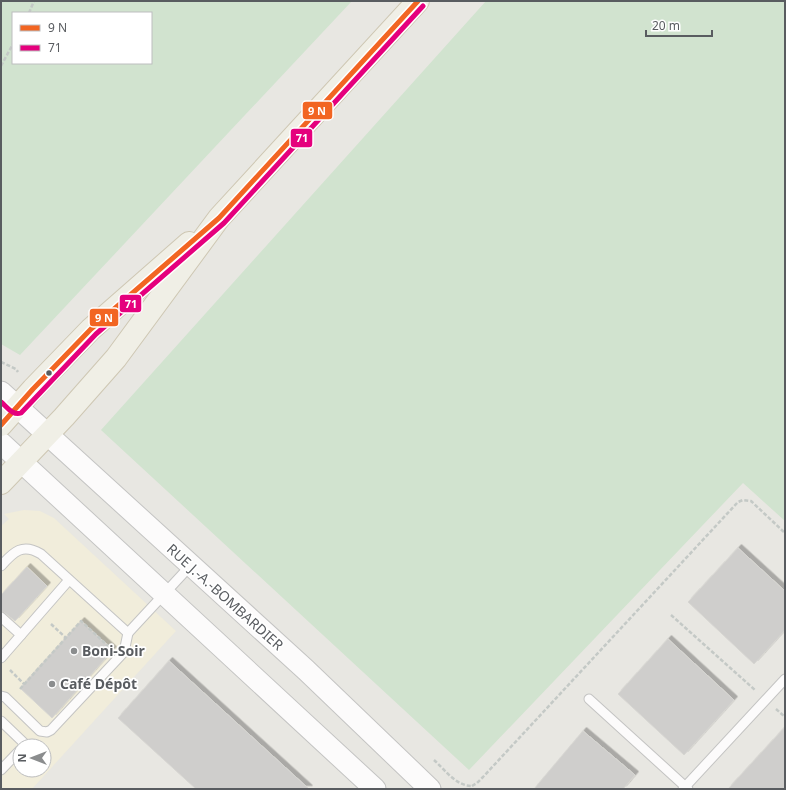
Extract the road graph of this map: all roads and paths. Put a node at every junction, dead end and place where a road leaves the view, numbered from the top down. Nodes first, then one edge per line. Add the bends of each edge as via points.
1 (34, 1) edge
2 (418, 1) edge
3 (29, 12) edge
4 (12, 46) edge
5 (1, 66) edge
6 (219, 218) junction
7 (1, 362) edge
8 (16, 369) dead end
9 (1, 392) edge
10 (17, 408) junction
11 (1, 425) edge
12 (48, 434) junction
13 (1, 444) edge
14 (21, 462) junction
15 (1, 483) edge
16 (785, 533) edge
17 (2, 562) edge
18 (191, 565) junction
19 (69, 580) junction
20 (164, 594) junction
21 (671, 615) dead end
22 (1, 617) edge
23 (128, 633) junction
24 (21, 635) junction
25 (113, 650) dead end
26 (1, 658) edge
27 (7, 667) dead end
28 (785, 679) edge
29 (24, 684) junction
30 (25, 693) dead end
31 (1, 696) edge
32 (589, 699) dead end
33 (766, 700) junction
34 (785, 717) edge
35 (1, 721) edge
36 (19, 738) edge
37 (12, 758) edge
38 (1, 770) edge
39 (472, 788) edge
40 (685, 788) edge
41 (375, 789) edge
42 (430, 789) edge

1 - 3 path
2 - 6 main road
4 - 5 path
6 - 10 main road via 91,329
6 - 12 main road via 116,358
7 - 8 path
9 - 10 street, RUE J.-A.-BOMBARDIER
10 - 11 main road
10 - 12 street, RUE J.-A.-BOMBARDIER
12 - 14 main road
12 - 18 street, RUE J.-A.-BOMBARDIER
13 - 14 street
14 - 15 main road
14 - 20 street
16 - 39 path via 751,501 738,502
17 - 19 lane via 24,548 34,550
18 - 20 lane
18 - 42 street, RUE J.-A.-BOMBARDIER via 306,670
19 - 23 lane
19 - 24 lane
20 - 23 lane
20 - 41 street
21 - 33 path
22 - 24 lane
23 - 31 lane via 124,652 47,732 40,731
24 - 26 lane
25 - 29 path via 80,621
27 - 29 path
28 - 33 lane
29 - 30 path via 20,688
32 - 40 lane
33 - 34 path
33 - 40 lane
35 - 36 lane
37 - 38 lane

